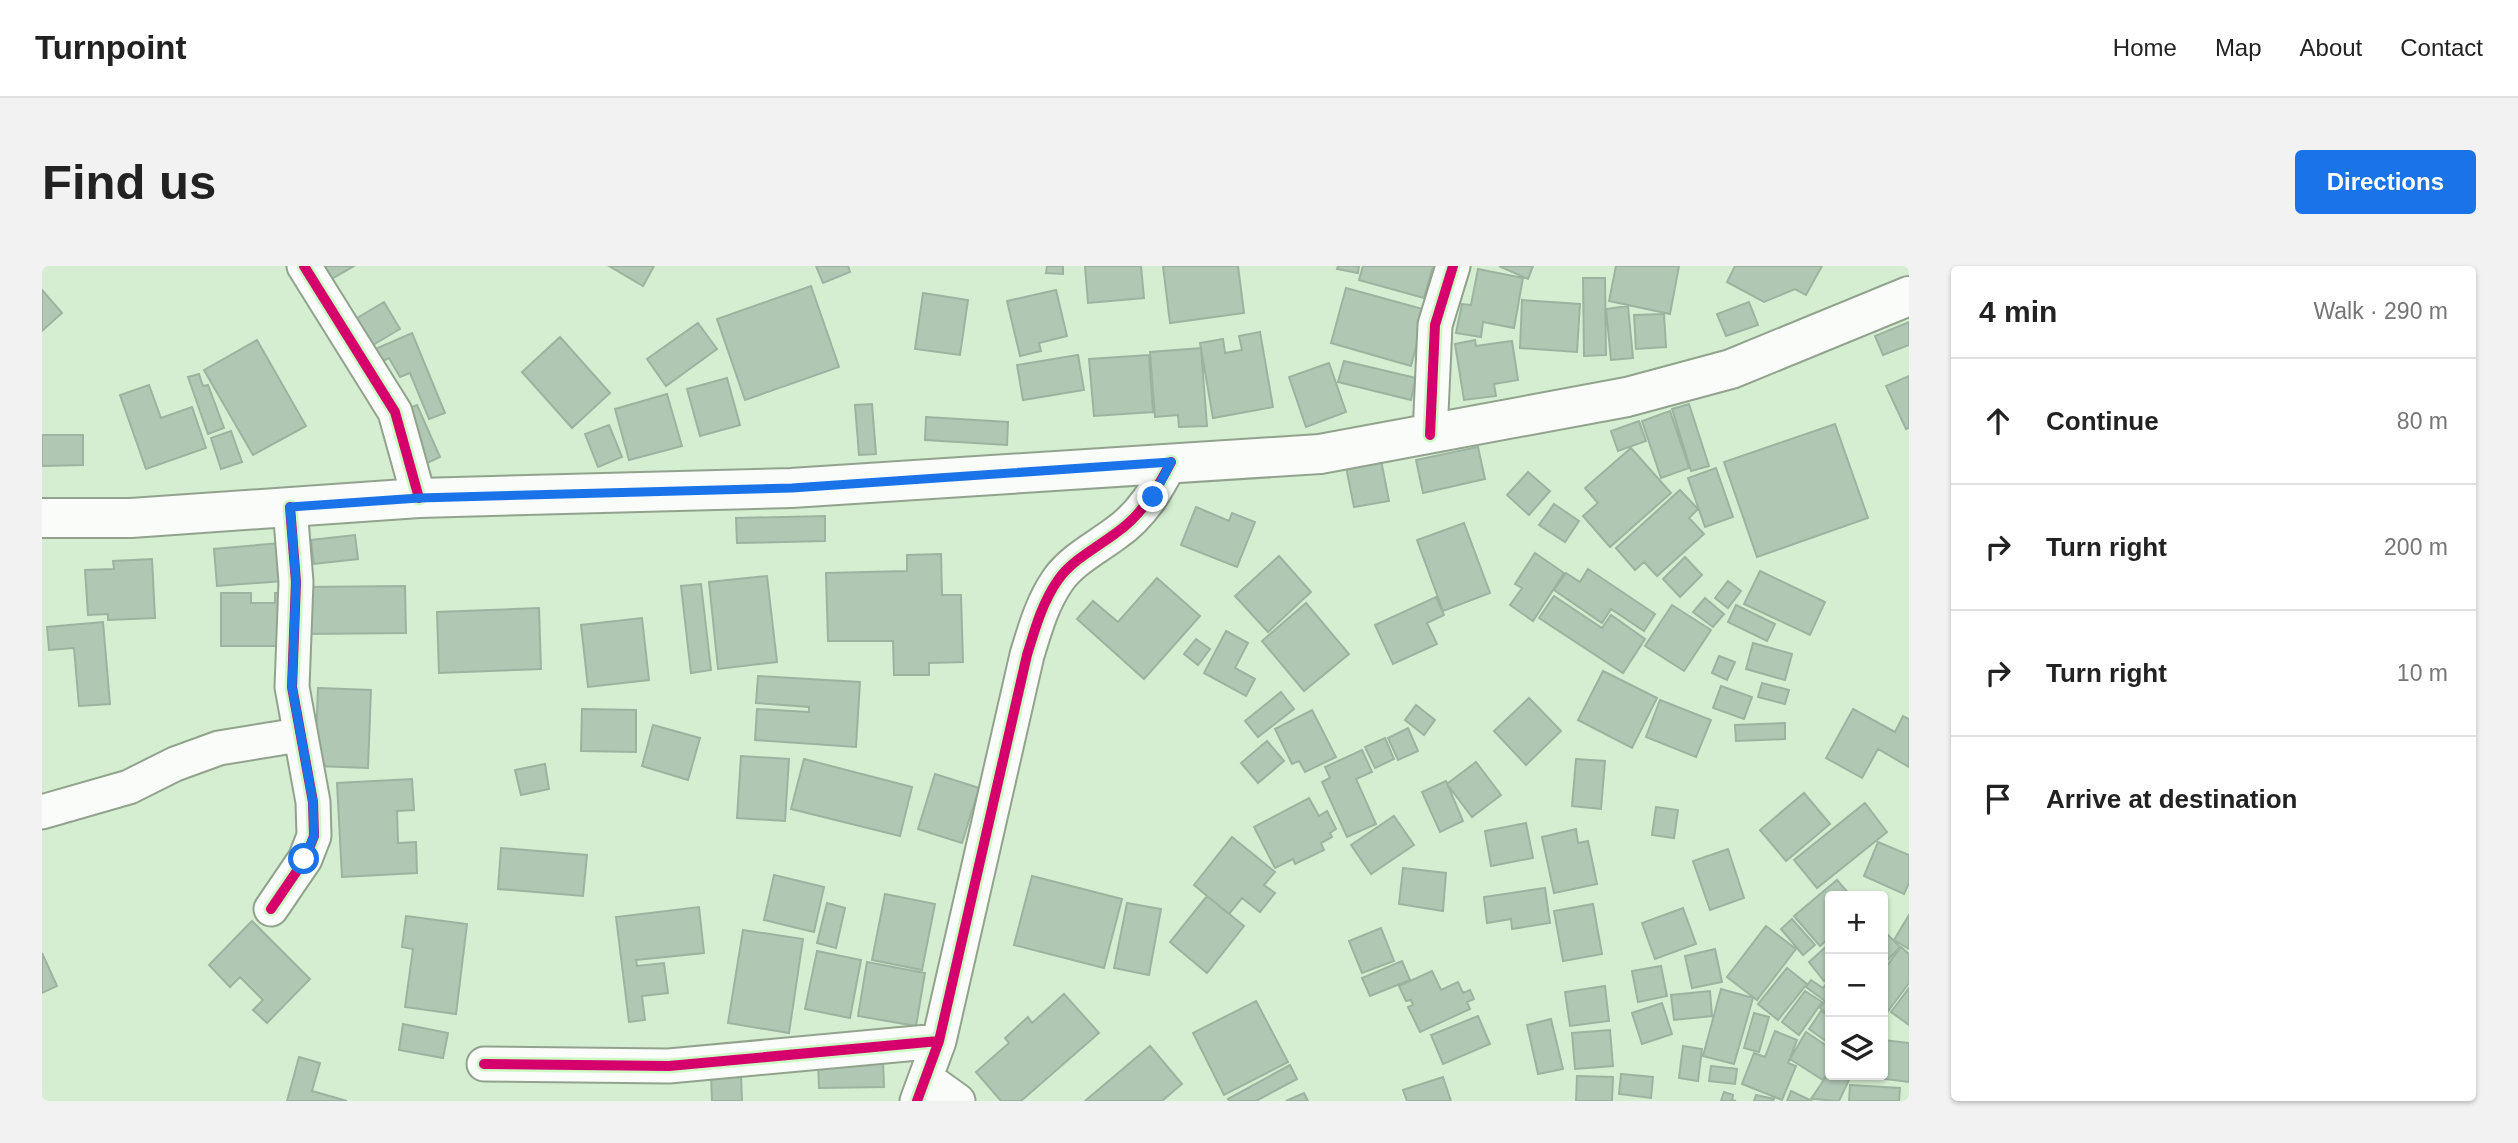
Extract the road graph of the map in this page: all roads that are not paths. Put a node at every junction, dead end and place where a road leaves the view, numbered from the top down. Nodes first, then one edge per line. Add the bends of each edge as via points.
1 (304, 266) edge
2 (1453, 266) edge
3 (1909, 296) edge
4 (1430, 435) junction
5 (1171, 462) junction
6 (419, 498) junction
7 (290, 507) junction
8 (42, 518) edge
9 (299, 735) junction
10 (42, 813) edge
11 (271, 909) dead end
12 (939, 1041) junction
13 (484, 1064) dead end
14 (921, 1089) edge
15 (958, 1101) edge

1 - 6 street via 395,412
2 - 4 street via 1435,325
3 - 4 main road via 1731,369 1627,397
4 - 5 main road via 1320,454
5 - 6 main road via 792,488
5 - 12 street via 1153,497 1118,532 1059,578 1042,606
6 - 7 main road
7 - 8 main road via 131,518
7 - 9 street via 296,582 292,687
9 - 10 street via 219,748 129,787
9 - 11 street via 313,802 314,836
12 - 13 street via 669,1066
12 - 14 street
14 - 15 street

